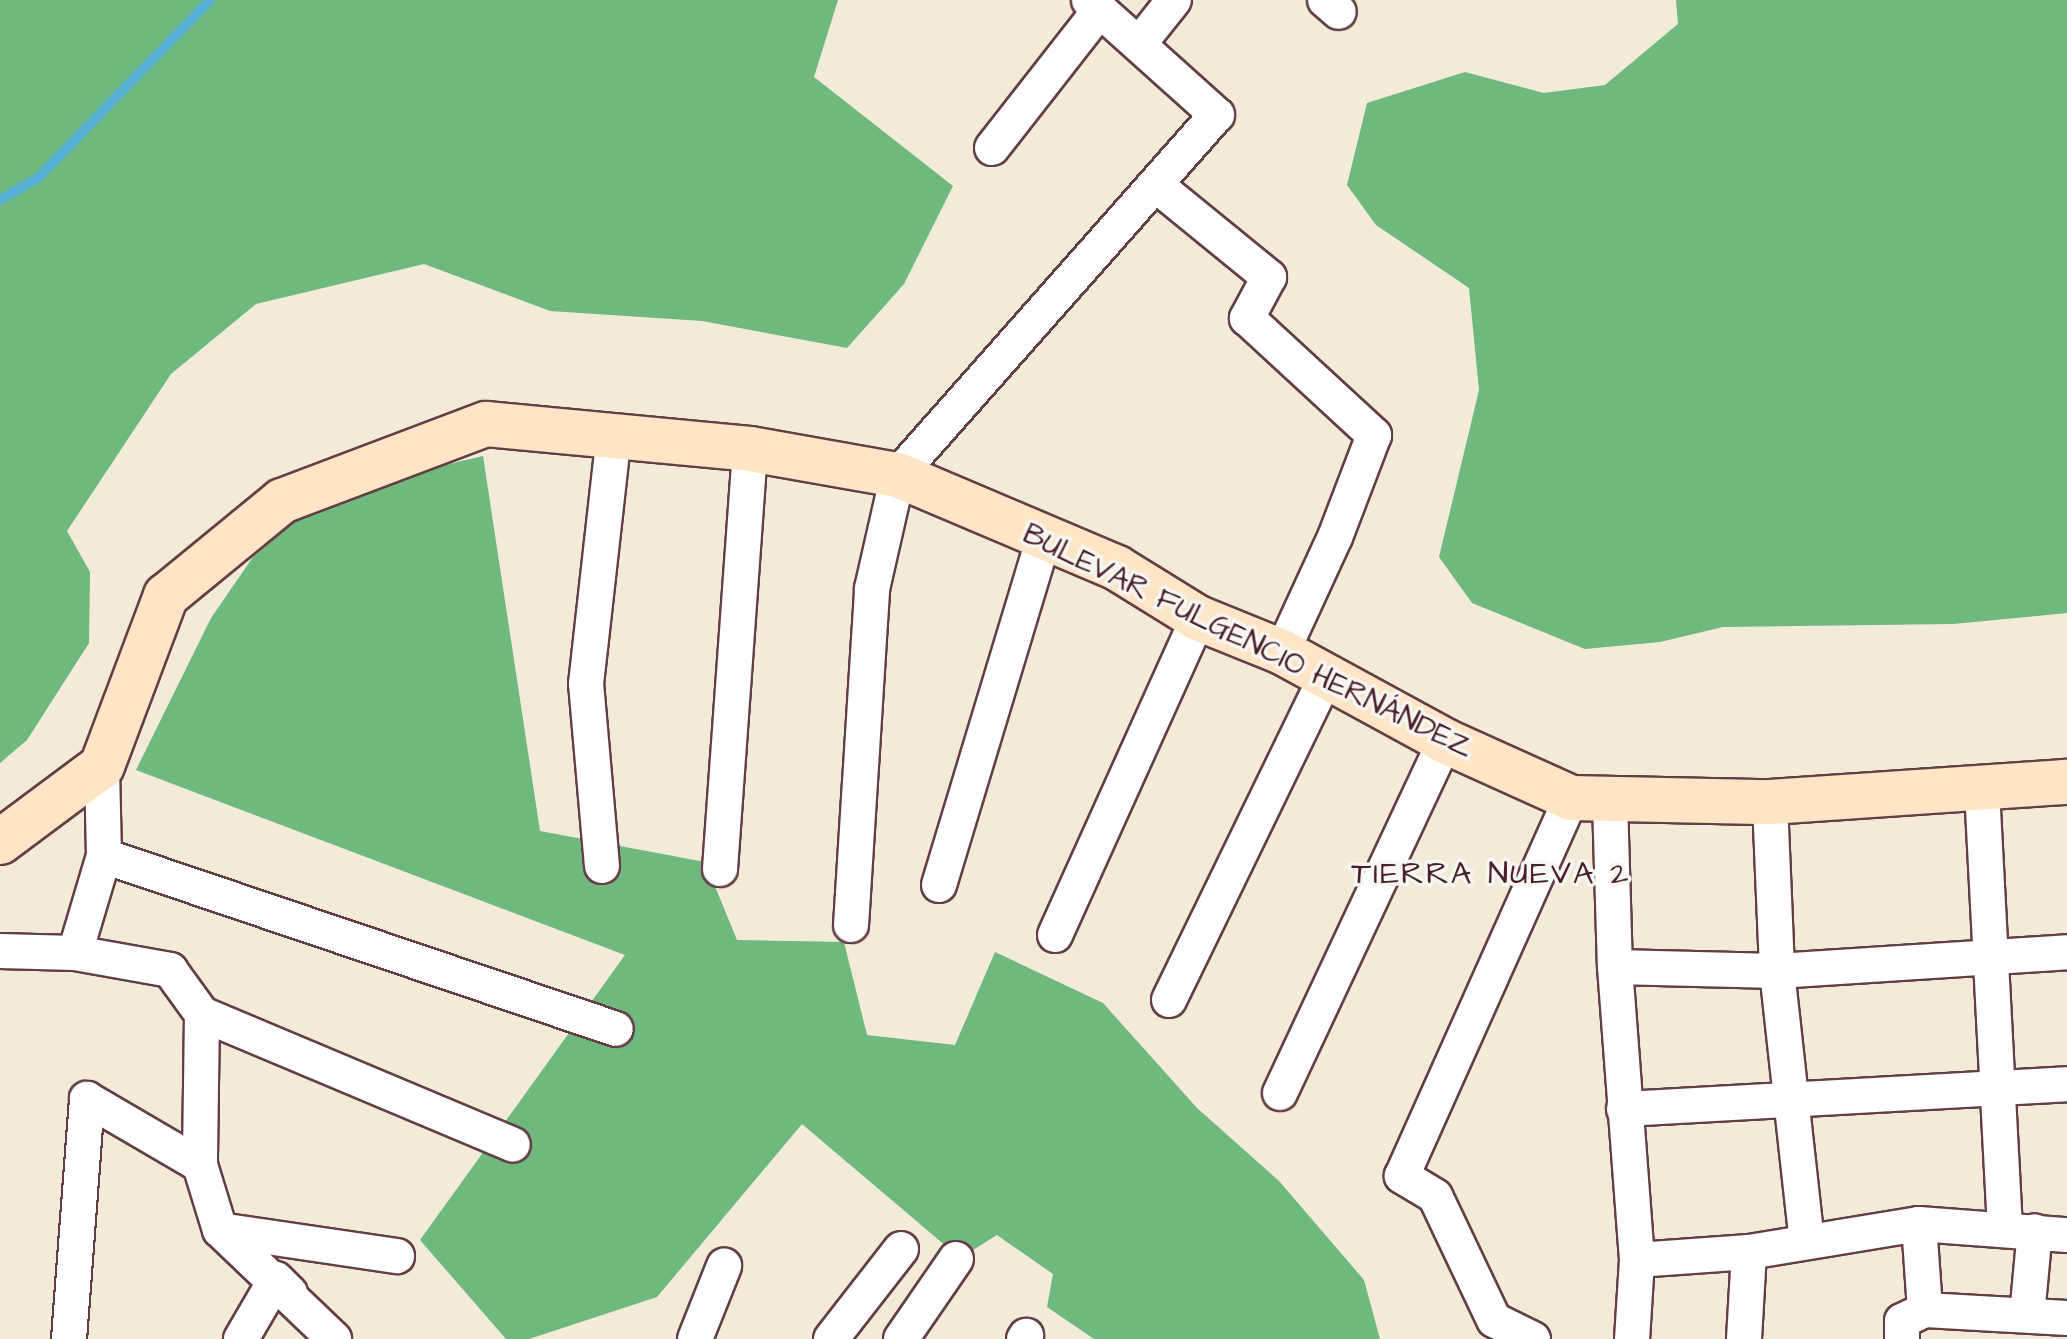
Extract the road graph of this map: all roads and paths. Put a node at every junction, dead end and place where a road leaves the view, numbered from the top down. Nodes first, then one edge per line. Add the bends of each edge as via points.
1 (1174, 0) edge
2 (1094, 5) edge
3 (1139, 44) junction
4 (992, 148) dead end
5 (1156, 185) junction
6 (614, 436) junction
7 (750, 449) junction
8 (898, 475) junction
9 (1044, 537) junction
10 (1198, 618) junction
11 (1282, 652) junction
12 (1326, 676) junction
13 (1445, 741) junction
14 (102, 766) junction
15 (2067, 782) edge
16 (1982, 790) junction
17 (1590, 800) junction
18 (1770, 802) junction
19 (0, 842) edge
20 (104, 856) junction
21 (602, 866) dead end
22 (720, 869) dead end
23 (939, 885) dead end
24 (851, 925) dead end
25 (1055, 935) dead end
26 (0, 951) edge
27 (2067, 952) edge
28 (75, 953) junction
29 (1991, 958) junction
30 (1615, 967) junction
31 (1777, 971) junction
32 (1169, 1000) dead end
33 (202, 1014) junction
34 (616, 1029) dead end
35 (2067, 1084) edge
36 (1998, 1088) junction
37 (1280, 1093) dead end
38 (1791, 1101) junction
39 (1624, 1109) junction
40 (513, 1145) dead end
41 (200, 1165) junction
42 (1919, 1224) junction
43 (220, 1230) junction
44 (2036, 1232) edge
45 (1807, 1241) junction
46 (901, 1249) dead end
47 (1749, 1252) junction
48 (397, 1256) dead end
49 (956, 1259) dead end
50 (1637, 1260) junction
51 (724, 1266) dead end
52 (276, 1279) junction
53 (1925, 1310) junction
54 (2027, 1315) junction
55 (2067, 1318) edge
56 (69, 1339) edge
57 (241, 1339) edge
58 (334, 1339) edge
59 (341, 1339) edge
60 (695, 1339) edge
61 (831, 1339) edge
62 (901, 1339) edge
63 (1533, 1339) edge
64 (1632, 1339) edge
65 (1744, 1339) edge
66 (1902, 1339) edge

1 - 3 street
2 - 3 street
2 - 4 street
3 - 5 street via 1217,114
5 - 8 street
5 - 11 street via 1269,277 1247,318 1374,435
6 - 7 street, BULEVAR FULGENCIO HERNÁNDEZ
6 - 14 street, BULEVAR FULGENCIO HERNÁNDEZ via 486,424 282,501 166,596
6 - 21 street via 586,684
7 - 8 street, BULEVAR FULGENCIO HERNÁNDEZ
7 - 22 street
8 - 9 street, BULEVAR FULGENCIO HERNÁNDEZ
8 - 24 street via 872,589
9 - 10 street, BULEVAR FULGENCIO HERNÁNDEZ via 1117,568
9 - 23 street
10 - 11 street, BULEVAR FULGENCIO HERNÁNDEZ
10 - 25 street
11 - 12 street, BULEVAR FULGENCIO HERNÁNDEZ
12 - 13 street, BULEVAR FULGENCIO HERNÁNDEZ
12 - 32 street
13 - 17 street, BULEVAR FULGENCIO HERNÁNDEZ
13 - 37 street
14 - 19 street
14 - 20 street
15 - 16 street, BULEVAR FULGENCIO HERNÁNDEZ
16 - 18 street, BULEVAR FULGENCIO HERNÁNDEZ
16 - 29 street
17 - 18 street, BULEVAR FULGENCIO HERNÁNDEZ
17 - 30 street
17 - 63 street via 1402,1176 1435,1196 1494,1320
18 - 31 street
20 - 28 street
20 - 34 street
26 - 28 street
27 - 29 street
28 - 33 street via 170,970
29 - 31 street
29 - 36 street
30 - 31 street
30 - 39 street
31 - 38 street
33 - 40 street
33 - 41 street
35 - 36 street
36 - 38 street
36 - 44 street
38 - 39 street
38 - 45 street
39 - 50 street
41 - 43 street
41 - 56 street via 87,1099
42 - 44 street
42 - 45 street
42 - 53 street
43 - 48 street
43 - 52 street
44 - 54 street
45 - 47 street
46 - 61 street
47 - 50 street
47 - 65 street
49 - 62 street
50 - 64 street
51 - 60 street
52 - 57 street
52 - 58 street
52 - 59 street
53 - 54 street
53 - 66 street via 1902,1321
54 - 55 street

